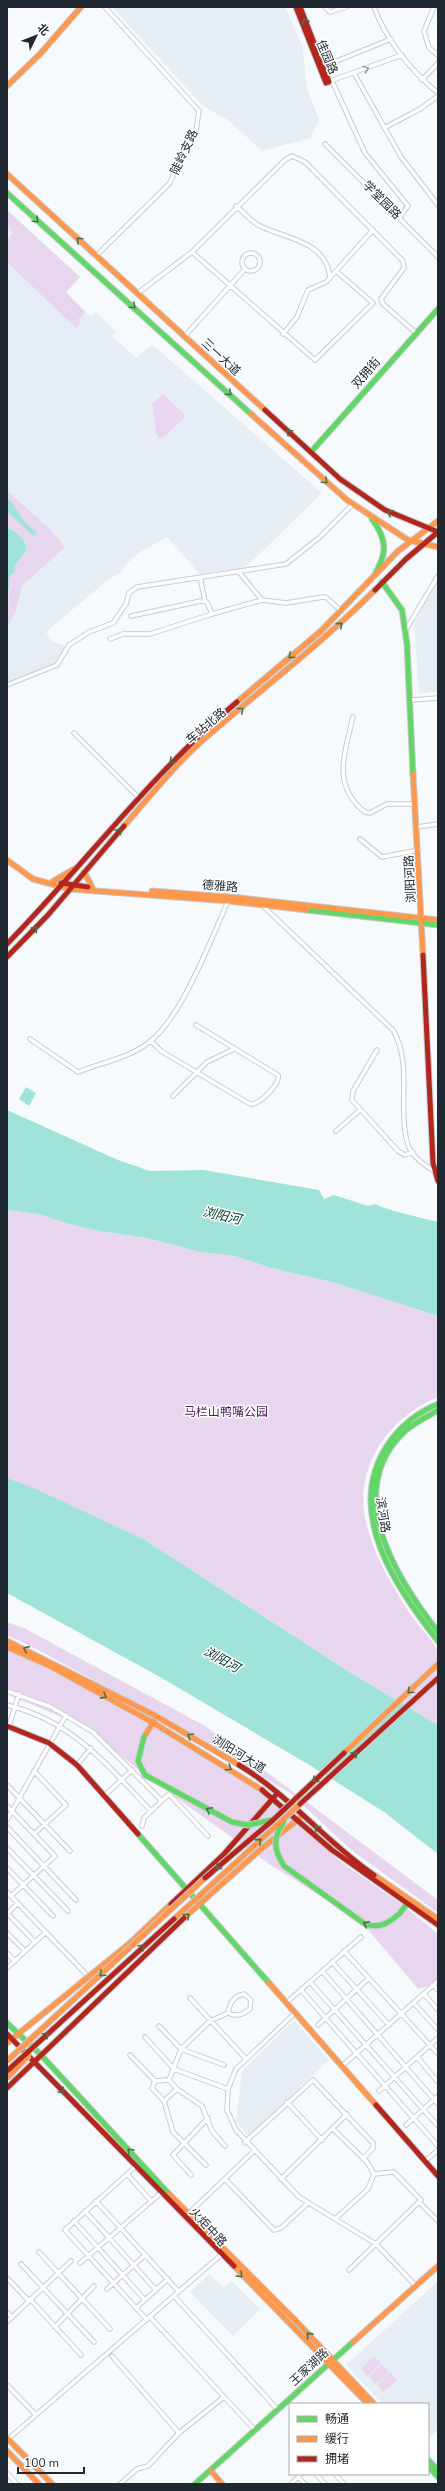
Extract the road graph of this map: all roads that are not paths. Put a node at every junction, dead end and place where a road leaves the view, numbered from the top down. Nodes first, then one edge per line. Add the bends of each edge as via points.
1 (78, 7) edge
2 (81, 7) edge
3 (105, 7) edge
4 (296, 7) edge
5 (300, 7) edge
6 (325, 7) edge
7 (346, 7) edge
8 (374, 7) edge
9 (434, 7) edge
10 (391, 39) junction
11 (402, 55) junction
12 (438, 56) edge
13 (438, 63) edge
14 (321, 67) junction
15 (354, 73) junction
16 (422, 80) junction
17 (330, 81) junction
18 (7, 84) edge
19 (438, 95) edge
20 (384, 128) junction
21 (325, 144) dead end
22 (7, 174) edge
23 (7, 193) edge
24 (438, 205) edge
25 (236, 206) junction
26 (399, 218) junction
27 (372, 230) junction
28 (192, 252) junction
29 (96, 256) junction
30 (438, 257) edge
31 (245, 269) junction
32 (336, 271) junction
33 (330, 278) junction
34 (230, 286) junction
35 (138, 293) junction
36 (382, 301) junction
37 (373, 302) junction
38 (438, 309) edge
39 (416, 333) junction
40 (283, 334) junction
41 (184, 337) junction
42 (311, 452) junction
43 (353, 504) junction
44 (368, 515) junction
45 (438, 521) edge
46 (426, 528) junction
47 (438, 532) edge
48 (408, 540) junction
49 (422, 544) junction
50 (438, 548) edge
51 (239, 572) junction
52 (376, 572) junction
53 (438, 576) edge
54 (200, 577) junction
55 (382, 582) junction
56 (262, 600) junction
57 (205, 601) junction
58 (341, 611) junction
59 (212, 614) junction
60 (131, 616) dead end
61 (405, 631) junction
62 (110, 639) dead end
63 (7, 685) edge
64 (438, 698) edge
65 (411, 700) junction
66 (353, 717) dead end
67 (74, 733) dead end
68 (138, 797) junction
69 (416, 804) junction
70 (438, 824) edge
71 (418, 827) junction
72 (360, 839) dead end
73 (419, 850) junction
74 (7, 857) edge
75 (7, 860) edge
76 (78, 866) junction
77 (84, 872) junction
78 (52, 882) junction
79 (62, 886) junction
80 (72, 887) junction
81 (92, 887) junction
82 (228, 901) junction
83 (261, 905) junction
84 (438, 920) edge
85 (422, 921) junction
86 (438, 925) edge
87 (7, 944) edge
88 (7, 957) edge
89 (196, 1025) dead end
90 (30, 1040) dead end
91 (151, 1041) junction
92 (234, 1049) junction
93 (377, 1050) dead end
94 (196, 1072) junction
95 (173, 1096) dead end
96 (360, 1110) junction
97 (336, 1131) dead end
98 (413, 1152) junction
99 (434, 1171) junction
100 (438, 1181) edge
101 (438, 1404) edge
102 (438, 1410) edge
103 (438, 1632) edge
104 (7, 1641) edge
105 (438, 1641) edge
106 (7, 1646) edge
107 (438, 1664) edge
108 (438, 1678) edge
109 (7, 1691) edge
110 (19, 1694) junction
111 (7, 1705) edge
112 (15, 1707) junction
113 (66, 1715) junction
114 (156, 1716) junction
115 (153, 1723) junction
116 (8, 1726) edge
117 (60, 1726) junction
118 (48, 1743) junction
119 (90, 1748) junction
120 (77, 1765) junction
121 (132, 1770) junction
122 (34, 1771) junction
123 (121, 1780) junction
124 (7, 1785) edge
125 (279, 1792) junction
126 (104, 1796) junction
127 (19, 1797) junction
128 (274, 1798) junction
129 (161, 1800) junction
130 (7, 1806) edge
131 (12, 1811) junction
132 (151, 1811) junction
133 (304, 1815) junction
134 (286, 1818) junction
135 (299, 1819) junction
136 (7, 1820) edge
137 (273, 1820) junction
138 (45, 1824) junction
139 (142, 1826) dead end
140 (7, 1827) edge
141 (34, 1834) junction
142 (208, 1836) dead end
143 (7, 1848) edge
144 (70, 1850) dead end
145 (44, 1866) junction
146 (7, 1868) edge
147 (34, 1875) junction
148 (23, 1884) junction
149 (187, 1889) junction
150 (7, 1892) edge
151 (11, 1896) junction
152 (76, 1900) dead end
153 (409, 1901) junction
154 (18, 1903) junction
155 (200, 1904) junction
156 (68, 1911) dead end
157 (7, 1913) edge
158 (53, 1916) dead end
159 (438, 1919) edge
160 (438, 1925) edge
161 (7, 1932) edge
162 (46, 1932) junction
163 (360, 1937) dead end
164 (35, 1942) junction
165 (25, 1951) junction
166 (344, 1951) junction
167 (7, 1953) edge
168 (14, 1961) junction
169 (332, 1962) junction
170 (7, 1968) edge
171 (322, 1971) junction
172 (85, 1973) dead end
173 (369, 1978) junction
174 (438, 1981) edge
175 (310, 1982) junction
176 (433, 1985) junction
177 (301, 1990) junction
178 (356, 1990) junction
179 (438, 1990) edge
180 (424, 1994) junction
181 (190, 1998) dead end
182 (346, 1998) junction
183 (286, 2003) junction
184 (414, 2003) junction
185 (335, 2009) junction
186 (438, 2010) edge
187 (228, 2013) junction
188 (295, 2013) junction
189 (402, 2013) junction
190 (325, 2018) junction
191 (210, 2021) junction
192 (7, 2023) edge
193 (318, 2025) dead end
194 (389, 2025) junction
195 (159, 2026) dead end
196 (438, 2030) edge
197 (18, 2033) junction
198 (378, 2034) junction
199 (9, 2036) edge
200 (145, 2037) dead end
201 (438, 2038) edge
202 (7, 2042) edge
203 (27, 2042) junction
204 (367, 2044) junction
205 (430, 2044) junction
206 (34, 2046) junction
207 (181, 2049) junction
208 (357, 2053) junction
209 (438, 2054) edge
210 (41, 2055) junction
211 (130, 2055) dead end
212 (7, 2056) edge
213 (417, 2057) junction
214 (246, 2060) junction
215 (7, 2061) edge
216 (34, 2063) junction
217 (224, 2065) dead end
218 (342, 2066) junction
219 (406, 2066) junction
220 (174, 2069) junction
221 (7, 2071) edge
222 (395, 2076) junction
223 (7, 2078) edge
224 (169, 2080) junction
225 (155, 2081) junction
226 (438, 2082) edge
227 (385, 2085) junction
228 (7, 2088) edge
229 (177, 2089) junction
230 (228, 2089) junction
231 (379, 2091) dead end
232 (438, 2096) edge
233 (434, 2100) junction
234 (164, 2101) junction
235 (287, 2102) junction
236 (438, 2104) edge
237 (424, 2109) junction
238 (347, 2114) junction
239 (208, 2118) junction
240 (414, 2118) junction
241 (406, 2125) dead end
242 (438, 2126) edge
243 (333, 2129) junction
244 (322, 2140) junction
245 (245, 2142) junction
246 (182, 2143) junction
247 (225, 2146) dead end
248 (438, 2146) edge
249 (438, 2150) edge
250 (254, 2151) junction
251 (363, 2159) junction
252 (425, 2161) junction
253 (206, 2165) dead end
254 (136, 2166) junction
255 (127, 2174) junction
256 (374, 2174) junction
257 (191, 2175) dead end
258 (438, 2176) edge
259 (225, 2179) junction
260 (281, 2179) junction
261 (162, 2192) junction
262 (96, 2201) junction
263 (151, 2201) junction
264 (419, 2202) junction
265 (308, 2204) junction
266 (85, 2211) junction
267 (187, 2216) junction
268 (335, 2219) junction
269 (74, 2221) junction
270 (438, 2221) edge
271 (120, 2228) junction
272 (109, 2238) junction
273 (376, 2244) junction
274 (98, 2247) junction
275 (39, 2252) dead end
276 (146, 2255) junction
277 (88, 2256) junction
278 (221, 2256) junction
279 (71, 2261) dead end
280 (80, 2263) dead end
281 (21, 2264) dead end
282 (134, 2266) junction
283 (438, 2266) edge
284 (349, 2270) dead end
285 (58, 2273) junction
286 (123, 2275) junction
287 (7, 2278) edge
288 (168, 2279) junction
289 (114, 2284) junction
290 (94, 2286) dead end
291 (416, 2286) junction
292 (43, 2287) junction
293 (107, 2289) dead end
294 (156, 2290) junction
295 (179, 2292) junction
296 (174, 2296) junction
297 (81, 2298) junction
298 (29, 2300) junction
299 (145, 2300) junction
300 (136, 2308) junction
301 (7, 2312) edge
302 (67, 2312) junction
303 (12, 2317) junction
304 (149, 2318) junction
305 (7, 2322) edge
306 (56, 2327) junction
307 (110, 2329) dead end
308 (94, 2342) dead end
309 (82, 2355) dead end
310 (112, 2356) dead end
311 (329, 2362) junction
312 (7, 2385) edge
313 (224, 2396) junction
314 (367, 2403) edge
315 (373, 2403) edge
316 (278, 2410) junction
317 (34, 2414) dead end
318 (253, 2428) dead end
319 (179, 2434) junction
320 (7, 2439) edge
321 (7, 2451) edge
322 (429, 2461) edge
323 (429, 2467) edge
324 (438, 2470) edge
325 (211, 2471) junction
326 (7, 2473) edge
327 (317, 2475) edge
328 (336, 2475) edge
329 (300, 2476) edge
330 (438, 2477) edge
331 (17, 2484) edge
332 (39, 2484) edge
333 (52, 2484) edge
334 (122, 2484) edge
335 (195, 2484) edge
336 (222, 2484) edge
337 (291, 2484) edge
338 (304, 2484) edge
339 (325, 2484) edge
340 (344, 2484) edge

1 - 18 main road
2 - 18 main road via 40,54
3 - 29 street, 陡岭支路 via 199,111 196,131 169,184
4 - 14 main road, 佳园路
14 -> 5 main road, 佳园路
6 - 7 street via 330,12
8 - 10 street
9 - 12 street via 424,31 429,48
10 - 11 street
10 - 14 street
15 -> 11 street
11 - 16 street
13 - 16 street
14 - 17 main road, 佳园路 via 326,83
15 - 17 street
15 - 20 street
16 - 19 street
17 - 26 street via 365,153 408,206
19 - 20 street via 420,109
20 - 24 street via 401,157
21 - 26 street, 学堂园路
29 -> 22 main road, 三一大道
23 -> 43 main road, 三一大道
25 - 27 street via 285,160 290,156 296,156
25 - 28 street
25 - 33 street via 260,226 311,247 327,265
26 - 30 street, 学堂园路
27 - 32 street
27 - 36 street via 405,264 382,296
28 - 34 street
28 - 35 street
29 - 35 main road, 三一大道
31 - 31 street via 256,270 260,265 259,256 251,253 245,255 242,264
31 - 34 street
32 - 33 street
32 - 37 street
33 - 40 street via 324,284 308,290 297,317
34 - 40 street
34 - 41 street
35 - 41 main road, 三一大道
36 - 37 street
36 - 39 street
37 - 40 street via 315,360
38 - 39 main road, 双拥街
39 - 42 main road, 双拥街
42 -> 41 main road, 三一大道
46 -> 42 main road, 三一大道 via 364,498
43 - 44 main road, 三一大道
43 - 51 street via 320,537 286,564
44 - 48 main road, 三一大道
44 - 52 main road via 385,541 385,559
45 - 46 main road, 车站北路
46 - 47 main road, 三一大道
46 - 48 main road, 车站北路
47 - 49 main road, 车站北路
48 - 49 main road, 三一大道
48 - 52 main road, 车站北路
49 - 50 main road, 三一大道
49 - 55 main road, 车站北路
51 - 54 street
51 - 56 street
52 - 58 main road, 车站北路
53 - 61 street
54 - 57 street
54 - 63 street via 137,587 129,593 126,604 113,623 89,632 69,645 57,665
55 - 61 main road, 浏阳河路 via 398,601
77 -> 55 main road, 车站北路 via 174,768 202,741 267,689 344,621
56 - 58 street via 286,604 323,596
56 - 59 street
57 - 59 street
57 - 60 street
58 -> 68 main road, 车站北路 via 189,744
59 - 62 street via 150,634 123,634
61 - 65 main road, 浏阳河路
64 - 65 street
65 - 69 main road, 浏阳河路
66 - 69 street via 342,770 348,794 365,812 370,813 387,804
67 - 68 street
68 - 76 main road, 车站北路
69 - 71 main road, 浏阳河路
70 - 71 street
71 - 73 main road, 浏阳河路
72 - 73 street via 382,857
73 - 85 main road, 浏阳河路
74 - 78 main road, 德雅路 via 30,874
75 - 79 main road, 德雅路 via 29,877
76 - 78 main road
76 - 79 main road, 车站北路
77 - 80 main road, 车站北路
77 - 81 main road
78 - 79 main road, 德雅路
79 - 80 main road, 德雅路
79 - 87 main road, 车站北路
80 - 81 main road, 德雅路
80 - 82 main road, 德雅路
88 -> 80 main road, 车站北路
81 - 85 main road, 德雅路 via 241,898
82 - 83 main road, 德雅路
82 - 91 street via 202,964 166,1025
83 - 85 main road, 德雅路
83 - 98 street via 393,1030 401,1049 408,1145
84 - 85 main road, 德雅路
85 - 86 main road
85 - 99 main road, 浏阳河路
89 - 92 street
90 - 91 street via 78,1072 135,1051
91 - 94 street via 161,1051
92 - 94 street via 207,1062
92 - 94 street via 243,1052 279,1077 278,1082 254,1105
93 - 96 street via 352,1095 353,1103
94 - 95 street
96 - 97 street
96 - 98 street via 398,1151 405,1155
98 - 99 street
99 - 100 main road, 浏阳河路
101 - 105 main road, 滨河路 via 411,1419 388,1442 376,1462 369,1496 378,1542 414,1610
102 - 103 main road, 滨河路 via 411,1425 387,1452 377,1478 374,1506 376,1520 389,1554 419,1608
114 -> 104 main road, 浏阳河大道
106 -> 115 main road, 浏阳河大道 via 50,1666
107 -> 137 main road, bridge
134 -> 108 main road, bridge
109 - 110 street
110 - 112 street
110 - 113 street
111 - 112 street
112 - 116 street
112 - 117 street
113 - 117 street
113 - 121 street via 103,1740
114 - 115 main road
125 -> 114 main road, 浏阳河大道
115 -> 128 main road, 浏阳河大道
137 -> 115 main road, bridge via 248,1825 232,1822 145,1775 138,1768 137,1755
116 - 118 main road
117 - 118 street
117 - 119 street
118 - 120 main road
118 - 122 street
119 - 120 street
119 - 123 street
120 - 126 main road
121 - 123 street
121 - 129 street
122 - 127 street
122 - 138 street via 66,1805
123 - 126 street
123 - 132 street
124 - 127 street
125 - 128 main road
125 - 133 main road, 浏阳河大道
126 - 149 main road
127 - 131 street
127 - 138 street
128 - 135 main road, 浏阳河大道
128 - 149 main road via 224,1854
129 - 132 street
129 - 142 street via 169,1794
130 - 131 street
131 - 136 street
131 - 141 street
132 - 139 street via 144,1818
133 - 135 main road
153 -> 133 main road, 浏阳河大道 via 335,1845
153 -> 134 main road, bridge via 400,1913 384,1926 371,1927 284,1866 275,1853 274,1838
206 -> 134 main road, bridge via 222,1873
135 - 153 main road, 浏阳河大道 via 332,1850
135 - 155 main road
137 -> 203 main road, bridge
138 - 141 street
138 - 144 street
140 - 145 street
141 - 145 street via 55,1856
143 - 147 street
145 - 147 street
145 - 152 street
146 - 148 street
147 - 148 street
147 - 156 street
148 - 151 street
148 - 158 street
149 - 155 main road
149 - 197 main road via 130,1942
150 - 151 street
151 - 154 street
153 - 159 main road, 浏阳河大道
153 - 160 main road, 浏阳河大道
154 - 157 street
154 - 162 street
155 - 183 main road
210 -> 155 main road
157 - 164 street
161 - 165 street
162 - 164 street
162 - 172 street
163 - 166 street
164 - 165 street
165 - 168 street
166 - 169 street
166 - 173 street
167 - 168 street
168 - 170 street
169 - 171 street
169 - 178 street
171 - 175 street
171 - 182 street
173 - 178 street
173 - 189 street
174 - 176 street
175 - 177 street
175 - 185 street
176 - 179 street
176 - 180 street
177 - 183 street
177 - 190 street
178 - 182 street
178 - 194 street
180 - 184 street
180 - 186 street
181 - 191 street
182 - 185 street
182 - 198 street
183 - 188 main road
184 - 189 street
184 - 196 street
185 - 190 street
185 - 204 street
187 - 187 street via 235,2016 244,2014 250,2008 251,2000 244,1994 237,1996 230,2003
187 - 191 street
188 - 214 street
188 - 218 main road
189 - 194 street
189 - 205 street
190 - 193 street
190 - 208 street
191 - 207 street
191 - 214 street
192 - 197 main road
194 - 198 street
195 - 207 street
197 - 199 main road
197 - 210 main road
198 - 204 street
198 - 219 street
199 - 202 main road
199 - 216 main road, 火炬中路
200 - 220 street
201 - 205 street
203 - 212 main road, bridge
203 - 215 main road, bridge
204 - 208 street
204 - 222 street
205 - 209 street
205 - 213 street
206 - 221 main road, bridge
206 - 223 main road, bridge via 24,2063
207 - 217 street
207 - 220 street
208 - 218 street
208 - 227 street
210 - 216 main road
267 -> 210 main road
211 - 225 street
213 - 219 street
213 - 226 street
214 - 230 street via 236,2069
216 - 228 main road
216 -> 254 main road, 火炬中路
218 - 252 main road
219 - 222 street
219 - 233 street
220 - 224 street
220 - 230 street
222 - 227 street
222 - 237 street
224 - 225 street
224 - 229 street
225 - 234 street via 152,2088
227 - 231 street
227 - 240 street
229 - 234 street
229 - 239 street via 202,2106
230 - 245 street via 227,2110
232 - 233 street
233 - 236 street
233 - 237 street
234 - 246 street via 174,2132
235 - 238 street via 313,2080
235 - 244 street
235 - 245 street
237 - 240 street
237 - 242 street
238 - 243 street
238 - 251 street via 373,2143 373,2148
239 - 246 street
239 - 247 street via 212,2131
240 - 241 street
240 - 248 street
243 - 244 street
243 - 251 street
244 - 260 street
245 - 250 street
246 - 253 street
246 - 257 street via 172,2155
249 - 252 street
250 - 259 street
250 - 260 street
251 - 256 street
252 - 258 main road
254 - 255 street
254 - 261 main road, 火炬中路
255 - 262 street
255 - 263 street
256 - 264 street via 394,2172 421,2198
256 - 268 street via 368,2189
259 - 265 street via 274,2230 281,2228
259 - 267 street
260 - 265 street
261 - 263 street
261 - 267 main road, 火炬中路
262 - 266 street
262 - 271 street
263 - 271 street
264 - 270 street
264 - 273 street
265 - 268 street
266 - 269 street
266 - 272 street
267 - 278 main road, 火炬中路
311 -> 267 main road via 294,2319
268 - 273 street
269 - 274 street
269 - 277 street via 65,2230
271 - 272 street
271 - 276 street
272 - 274 street
272 - 282 street
273 - 284 street
273 - 291 street
274 - 277 street
274 - 286 street
275 - 285 street
276 - 282 street
276 - 288 street
277 - 280 street
277 - 289 street
278 - 295 street
278 -> 311 main road, 火炬中路
279 - 285 street
281 - 292 street
282 - 286 street
282 - 294 street
283 - 291 main road, 王家湖路
285 - 292 street
285 - 297 street
286 - 289 street
286 - 299 street
287 - 298 street
288 - 294 street
288 - 295 street
289 - 293 street
289 - 300 street
290 - 297 street
291 - 311 main road, 王家湖路
292 - 298 street
292 - 302 street
294 - 299 street
295 - 296 street
296 - 304 street
296 - 316 street
297 - 302 street
297 - 307 street
298 - 303 street
298 - 306 street
299 - 300 street
300 - 304 street
301 - 303 street
302 - 306 street
302 - 308 street
303 - 305 street
304 - 313 street
304 - 320 street
306 - 309 street
310 - 319 street
311 - 314 main road, 火炬中路
311 - 315 main road
311 - 316 main road, 王家湖路
312 - 317 street
313 - 318 street
313 - 319 street
316 - 325 main road, 王家湖路
319 - 334 street via 148,2466 137,2469
320 - 333 main road
321 - 332 main road
322 - 324 main road
323 - 330 main road
325 - 335 main road, 王家湖路
325 - 336 main road
326 - 331 street
327 - 339 street
328 - 340 street
329 - 337 street
329 - 338 street

